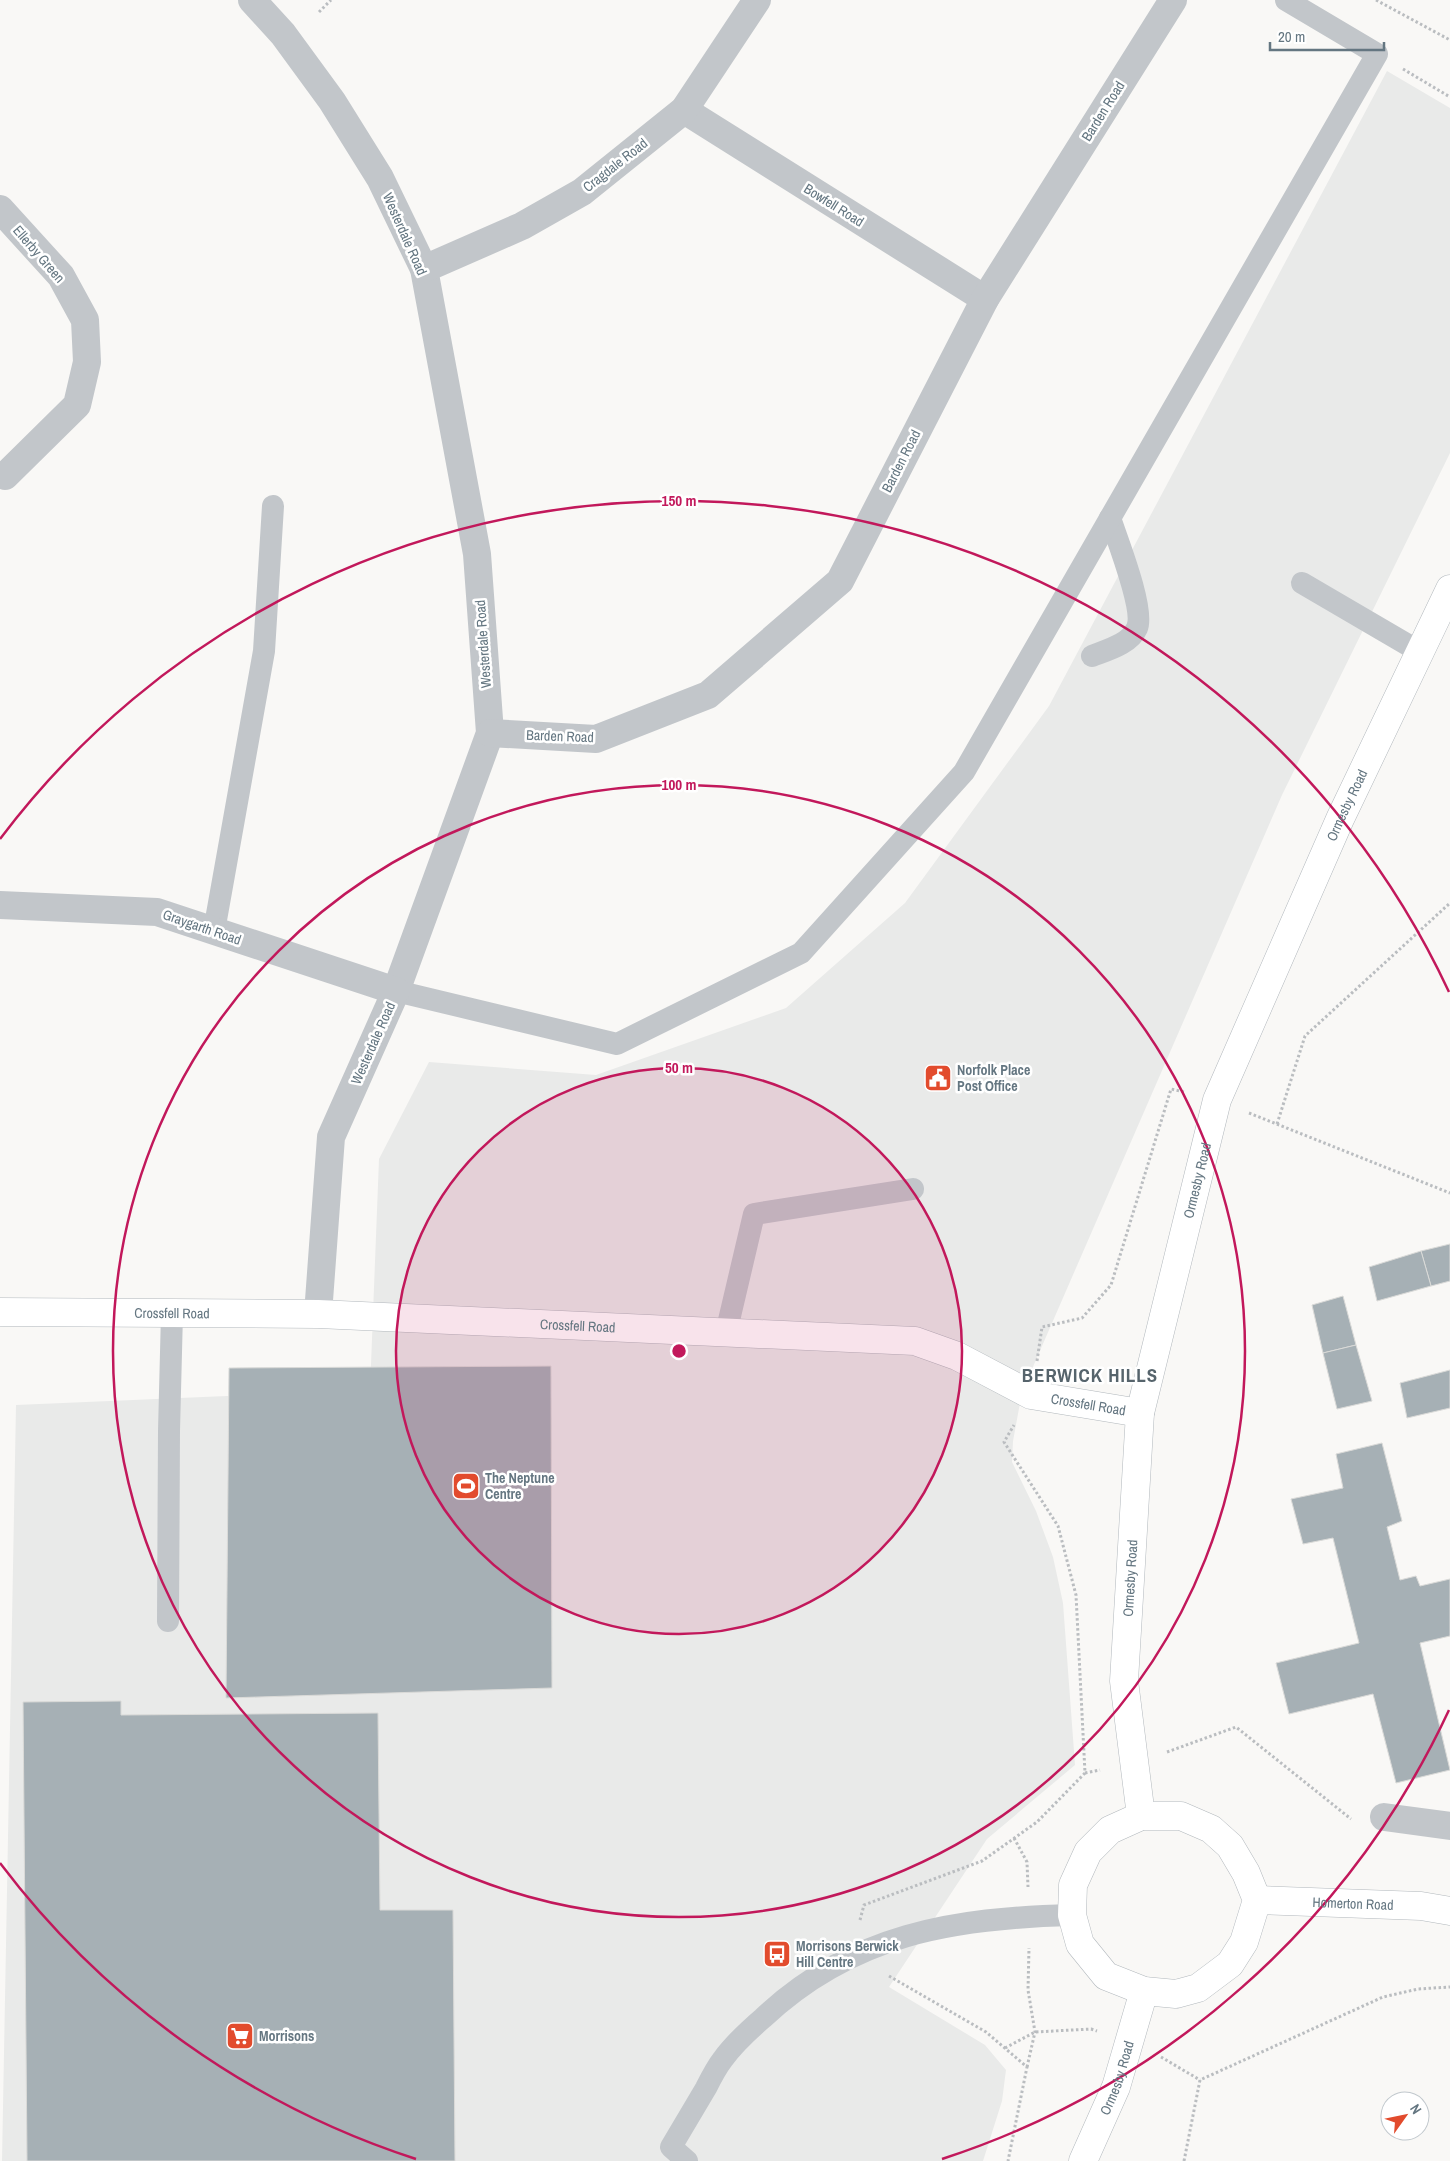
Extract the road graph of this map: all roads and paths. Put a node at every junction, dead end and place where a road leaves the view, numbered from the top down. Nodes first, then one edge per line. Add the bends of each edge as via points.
1 (252, 0) edge
2 (331, 0) edge
3 (757, 0) edge
4 (1173, 0) edge
5 (1286, 0) edge
6 (1376, 0) edge
7 (319, 12) dead end
8 (1450, 40) edge
9 (1377, 54) junction
10 (1450, 97) edge
11 (684, 110) junction
12 (0, 209) edge
13 (424, 269) junction
14 (985, 299) junction
15 (5, 476) dead end
16 (273, 506) dead end
17 (1110, 518) junction
18 (1302, 583) dead end
19 (1450, 589) edge
20 (1420, 652) junction
21 (1092, 656) dead end
22 (490, 733) junction
23 (1450, 904) edge
24 (0, 905) edge
25 (214, 931) junction
26 (396, 991) junction
27 (1217, 1100) junction
28 (1277, 1124) junction
29 (913, 1190) dead end
30 (1450, 1194) edge
31 (0, 1312) edge
32 (172, 1314) junction
33 (318, 1314) junction
34 (726, 1333) junction
35 (1031, 1395) junction
36 (1140, 1413) junction
37 (168, 1621) dead end
38 (1135, 1762) junction
39 (1085, 1773) junction
40 (1141, 1816) junction
41 (1384, 1817) joint
42 (1450, 1826) edge
43 (1014, 1838) junction
44 (1257, 1900) junction
45 (1450, 1911) edge
46 (1072, 1915) junction
47 (1030, 1916) junction
48 (852, 1955) junction
49 (1450, 1987) edge
50 (1144, 1991) junction
51 (1027, 2067) junction
52 (687, 2161) edge
53 (1008, 2161) edge
54 (1083, 2161) edge
55 (1184, 2161) edge

1 - 13 street, Westerdale Road via 283,34 332,101 380,178
2 - 7 path
3 - 11 street, Cragdale Road
4 - 14 street, Barden Road
5 - 9 lane
6 - 8 path
9 - 10 path
9 - 17 lane
11 - 13 street, Cragdale Road via 582,192 522,226
11 - 14 street, Bowfell Road
12 - 15 street, Ellerby Green via 61,276 85,320 87,362 77,405
13 - 22 street, Westerdale Road via 476,554
14 - 22 street, Barden Road via 840,581 708,695 596,739
16 - 25 lane via 264,651
17 - 21 lane via 1137,600 1140,619 1137,630 1124,642
17 - 26 lane via 964,772 801,953 617,1044
18 - 20 lane
19 - 20 street, Ormesby Road
20 - 27 street, Ormesby Road via 1340,819
22 - 26 street, Westerdale Road
23 - 28 path via 1305,1036
24 - 25 street, Graygarth Road via 157,912
25 - 26 street, Graygarth Road
26 - 33 street, Westerdale Road via 331,1136
27 - 28 path
27 - 35 path via 1171,1089 1110,1285 1082,1318 1042,1327
27 - 36 street, Ormesby Road
28 - 30 path
29 - 34 lane via 754,1214
31 - 32 street, Crossfell Road
32 - 33 street, Crossfell Road
32 - 37 lane
33 - 34 street, Crossfell Road
34 - 35 street, Crossfell Road via 915,1341 957,1356
35 - 36 street, Crossfell Road
35 - 39 path via 1004,1442 1058,1526 1076,1595
36 - 38 street, Ormesby Road via 1124,1681
38 - 39 path
38 - 40 street, Ormesby Road
38 - 41 path via 1236,1727 1357,1824
39 - 43 path via 1037,1822
40 - 44 street via 1181,1816 1212,1830 1230,1846
40 - 46 street via 1110,1830 1088,1852 1073,1885
41 - 42 street
43 - 47 path via 1027,1862
43 - 48 path via 982,1862 864,1905
44 - 45 street, Homerton Road via 1421,1906
44 - 50 street via 1244,1942 1230,1964 1198,1988 1176,1994
46 - 47 lane
46 - 50 street via 1080,1944 1106,1976
47 - 48 lane via 965,1922 879,1944
47 - 51 path via 1028,1990 1035,2032
48 - 51 path via 986,2032
48 - 52 lane via 800,1985 723,2059 671,2147
49 - 55 path via 1418,1989 1382,1997 1200,2080
50 - 54 street, Ormesby Road via 1116,2087
51 - 53 path

